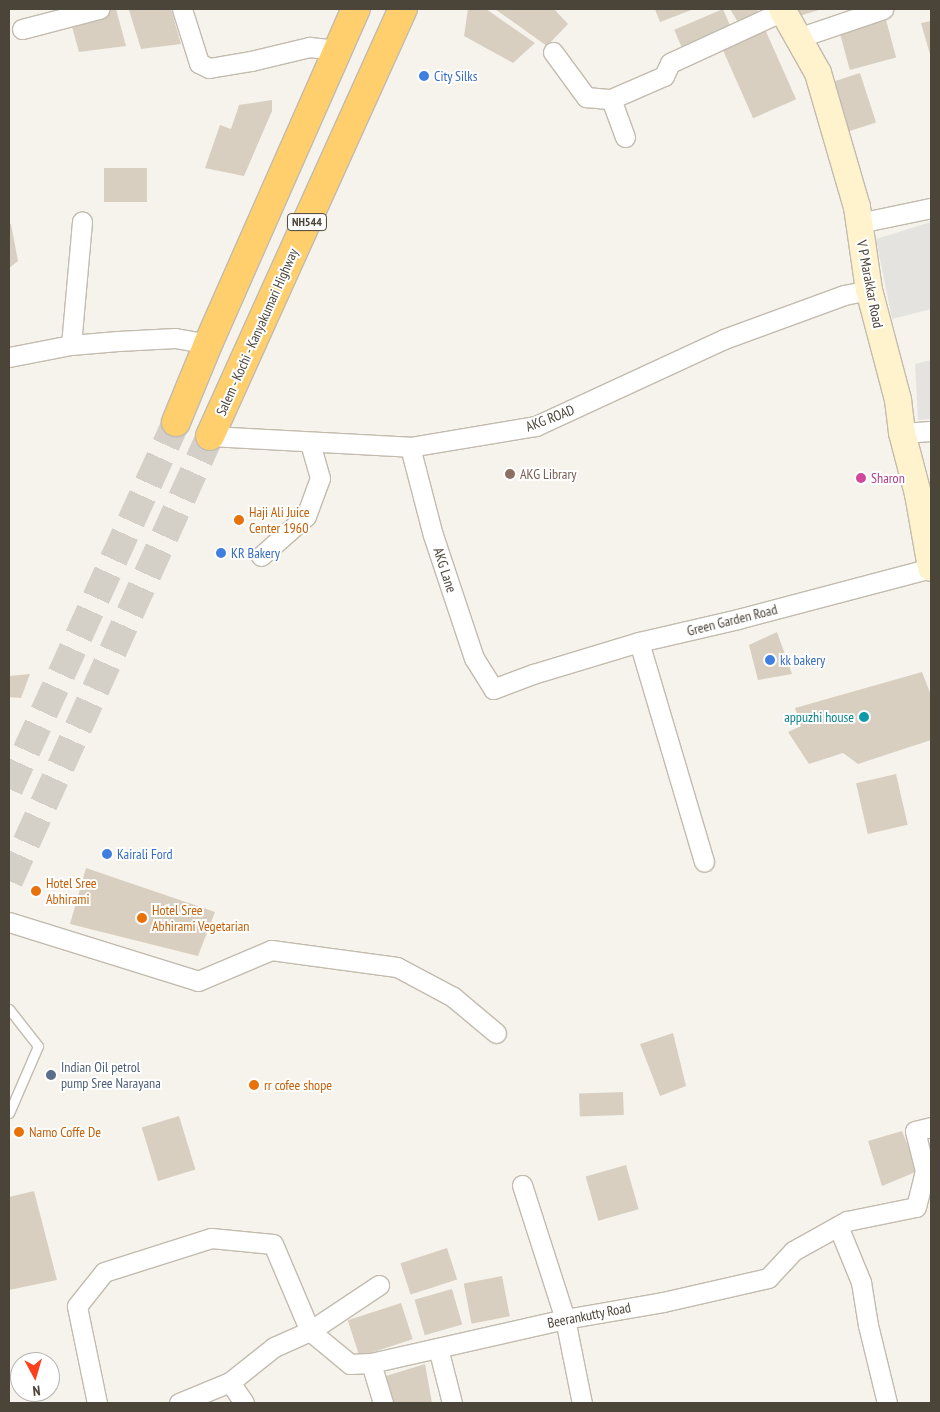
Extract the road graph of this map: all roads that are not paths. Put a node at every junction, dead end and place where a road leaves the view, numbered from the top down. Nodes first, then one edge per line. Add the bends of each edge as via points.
1 (99, 9) edge
2 (182, 9) edge
3 (356, 9) edge
4 (403, 9) edge
5 (883, 9) edge
6 (782, 10) edge
7 (22, 28) dead end
8 (798, 38) junction
9 (338, 50) junction
10 (554, 52) dead end
11 (611, 99) junction
12 (624, 137) dead end
13 (931, 208) edge
14 (82, 221) dead end
15 (859, 223) junction
16 (869, 290) junction
17 (208, 344) junction
18 (71, 345) junction
19 (9, 357) edge
20 (176, 422) tunnel mouth
21 (931, 431) edge
22 (902, 433) junction
23 (210, 436) joint
24 (310, 442) junction
25 (410, 447) junction
26 (261, 556) dead end
27 (931, 568) edge
28 (639, 642) junction
29 (492, 689) joint
30 (704, 862) dead end
31 (9, 922) edge
32 (9, 1010) edge
33 (496, 1033) dead end
34 (9, 1113) edge
35 (931, 1127) edge
36 (522, 1185) dead end
37 (838, 1226) junction
38 (379, 1285) dead end
39 (565, 1319) junction
40 (310, 1332) junction
41 (438, 1348) junction
42 (371, 1363) junction
43 (230, 1382) junction
44 (97, 1403) edge
45 (179, 1403) edge
46 (244, 1403) edge
47 (383, 1403) edge
48 (452, 1403) edge
49 (582, 1403) edge
50 (887, 1403) edge

1 - 7 street
2 - 9 street via 199,63 209,68 309,47
3 - 9 highway, NH544
4 - 23 highway, Salem - Kochi - Kanyakumari Highway / NH544
5 - 8 street
6 - 8 street, V P Marakkar Road
6 - 11 street via 670,63 664,76
8 - 15 street, V P Marakkar Road via 818,73
9 - 17 highway, NH544
10 - 11 street via 586,97
11 - 12 street
13 - 15 street
14 - 18 street
15 - 16 street, V P Marakkar Road
16 - 22 street, V P Marakkar Road via 898,400
16 - 25 street, AKG ROAD via 844,295 724,339 536,426
17 - 18 street via 175,338
17 - 20 highway, NH544
18 - 19 street
21 - 22 street
22 - 27 street, V P Marakkar Road via 918,494
23 - 24 street, AKG ROAD
24 - 25 street, AKG ROAD
24 - 26 street via 320,478 306,516
25 - 29 street, AKG Lane via 433,536 474,658
27 - 28 street, Green Garden Road
28 - 29 street, Green Garden Road
28 - 30 street
31 - 33 street via 198,981 271,950 397,967 453,997
32 - 34 lane via 38,1046
35 - 37 street, Beerankutty Road via 915,1131 925,1171 916,1207 847,1221
36 - 39 street
37 - 39 street, Beerankutty Road via 793,1252 768,1278 663,1302
37 - 50 street via 861,1282
38 - 40 street
39 - 41 street, Beerankutty Road
39 - 49 street
40 - 42 street, Beerankutty Road via 350,1364
40 - 43 street via 274,1347
40 - 44 street via 273,1244 211,1238 104,1272 77,1306
41 - 42 street, Beerankutty Road
41 - 48 street
42 - 47 street
43 - 45 street
43 - 46 street

